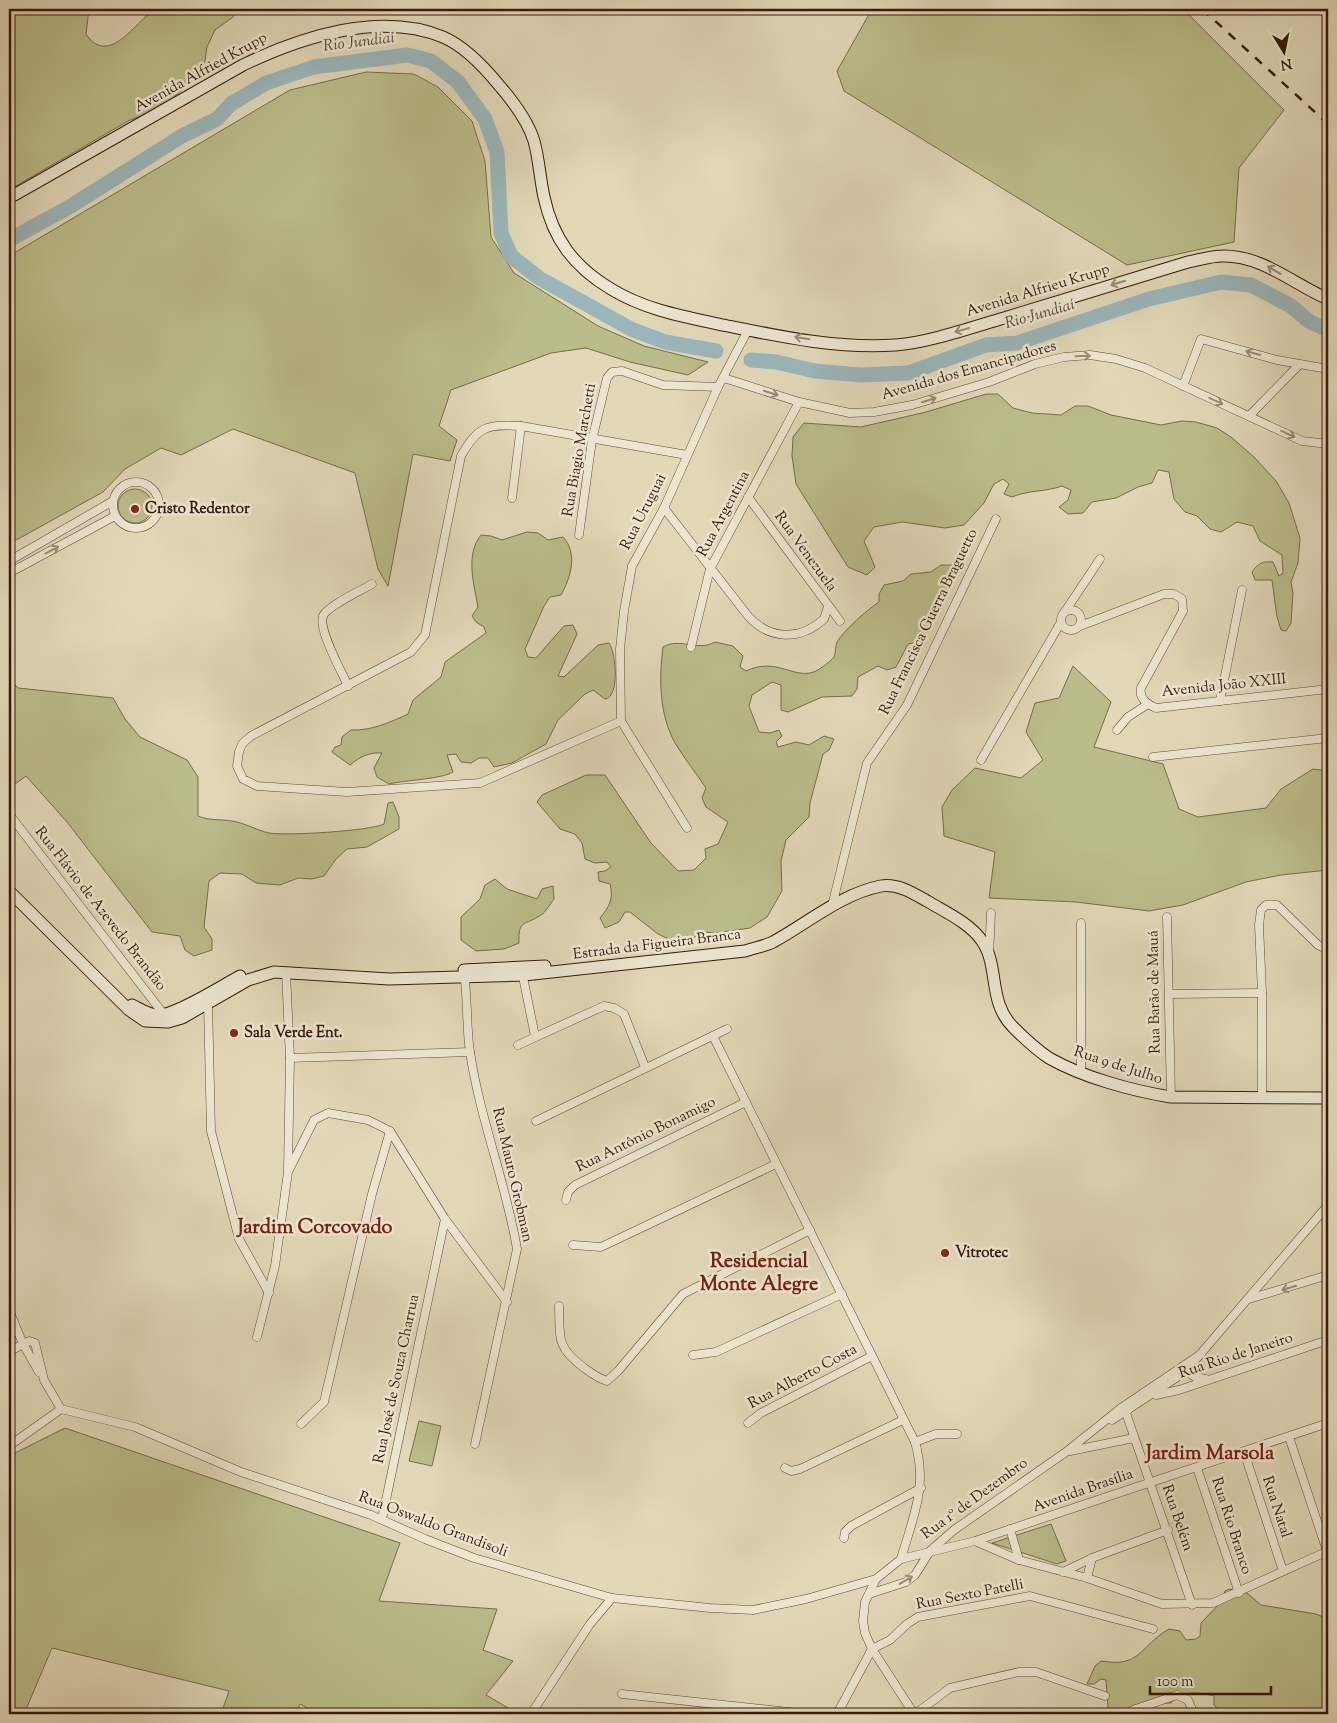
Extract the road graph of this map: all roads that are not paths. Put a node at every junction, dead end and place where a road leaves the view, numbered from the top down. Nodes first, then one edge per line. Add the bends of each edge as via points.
1 (9, 198) edge
2 (1328, 291) edge
3 (1316, 293) junction
4 (1328, 299) edge
5 (748, 330) junction
6 (1300, 364) junction
7 (1328, 369) edge
8 (724, 378) junction
9 (1183, 386) junction
10 (718, 388) junction
11 (799, 402) junction
12 (1249, 416) junction
13 (521, 426) junction
14 (592, 440) junction
15 (1328, 444) edge
16 (687, 455) junction
17 (512, 498) dead end
18 (748, 498) junction
19 (113, 501) junction
20 (664, 508) junction
21 (115, 516) junction
22 (996, 518) dead end
23 (578, 536) dead end
24 (1100, 559) dead end
25 (9, 561) edge
26 (710, 569) junction
27 (9, 573) edge
28 (372, 584) dead end
29 (1242, 590) dead end
30 (1076, 594) junction
31 (828, 607) junction
32 (1064, 612) junction
33 (1078, 613) junction
34 (1102, 616) junction
35 (840, 622) dead end
36 (1061, 622) junction
37 (1080, 626) junction
38 (691, 647) dead end
39 (348, 686) junction
40 (1328, 689) edge
41 (1220, 701) junction
42 (1148, 704) junction
43 (621, 721) junction
44 (1117, 730) dead end
45 (1328, 738) edge
46 (1153, 757) dead end
47 (981, 760) dead end
48 (9, 814) edge
49 (687, 828) dead end
50 (9, 891) edge
51 (832, 906) junction
52 (991, 913) dead end
53 (1168, 916) dead end
54 (1081, 923) dead end
55 (1328, 950) edge
56 (988, 957) junction
57 (522, 971) junction
58 (286, 972) junction
59 (464, 974) junction
60 (1262, 992) junction
61 (1170, 994) junction
62 (208, 1003) junction
63 (166, 1018) junction
64 (727, 1029) dead end
65 (535, 1036) junction
66 (713, 1036) junction
67 (518, 1045) dead end
68 (470, 1052) junction
69 (290, 1058) junction
70 (646, 1067) junction
71 (1081, 1073) junction
72 (1171, 1097) junction
73 (1316, 1098) junction
74 (1328, 1098) edge
75 (1262, 1099) junction
76 (746, 1102) junction
77 (1328, 1106) edge
78 (536, 1121) dead end
79 (390, 1131) junction
80 (776, 1164) junction
81 (288, 1172) junction
82 (566, 1200) dead end
83 (1328, 1205) edge
84 (445, 1219) junction
85 (810, 1230) junction
86 (456, 1233) junction
87 (440, 1244) junction
88 (573, 1245) dead end
89 (1328, 1275) edge
90 (269, 1293) junction
91 (842, 1294) junction
92 (1249, 1299) junction
93 (507, 1302) junction
94 (558, 1306) dead end
95 (9, 1310) edge
96 (257, 1337) dead end
97 (1328, 1340) edge
98 (23, 1344) junction
99 (14, 1349) dead end
100 (693, 1355) dead end
101 (872, 1356) junction
102 (1185, 1371) junction
103 (1210, 1379) junction
104 (44, 1380) junction
105 (1186, 1388) junction
106 (1141, 1395) junction
107 (1151, 1396) junction
108 (61, 1409) junction
109 (1126, 1413) junction
110 (903, 1420) junction
111 (1328, 1423) edge
112 (301, 1424) dead end
113 (748, 1424) dead end
114 (1099, 1427) junction
115 (957, 1434) dead end
116 (1289, 1437) junction
117 (1134, 1438) junction
118 (915, 1442) junction
119 (475, 1444) dead end
120 (9, 1446) edge
121 (1066, 1452) junction
122 (1244, 1452) junction
123 (785, 1468) dead end
124 (1197, 1468) junction
125 (1150, 1483) junction
126 (921, 1488) junction
127 (382, 1519) junction
128 (1010, 1530) junction
129 (1168, 1530) junction
130 (844, 1538) dead end
131 (975, 1541) junction
132 (930, 1551) junction
133 (1328, 1551) edge
134 (1092, 1558) junction
135 (901, 1559) junction
136 (1019, 1560) junction
137 (1283, 1571) junction
138 (1063, 1572) junction
139 (1087, 1578) junction
140 (876, 1579) junction
141 (1239, 1593) junction
142 (869, 1594) junction
143 (612, 1598) junction
144 (1192, 1604) junction
145 (1152, 1629) dead end
146 (872, 1649) junction
147 (622, 1694) dead end
148 (1105, 1696) dead end
149 (531, 1714) edge
150 (807, 1714) edge
151 (837, 1714) edge
152 (915, 1714) edge
153 (1127, 1714) edge
154 (1194, 1714) edge

1 - 5 main road, Avenida Alfried Krupp via 243,65 279,48 335,31 410,27 446,38 484,67 508,95 534,142 544,200 564,249 582,270 638,304
2 - 3 main road
3 - 4 main road, Avenida Alfrieu Krupp
3 -> 5 main road, Avenida Alfrieu Krupp via 1264,264 1221,256 1188,262 982,324 898,345 849,346
5 - 8 street, Rua Uruguai
6 - 7 street
6 -> 9 street via 1201,340
6 - 12 street
8 - 10 street, Rua Uruguai
8 -> 11 street, Avenida dos Emancipadores
11 -> 9 street, Avenida dos Emancipadores via 850,413 874,412 989,382 1042,362 1090,355 1145,368
9 -> 12 street, Avenida dos Emancipadores
10 - 14 street, Rua Biagio Marchetti via 663,385 622,371 612,372 607,378
10 - 16 street, Rua Uruguai
11 - 18 street, Rua Argentina
12 -> 15 street, Avenida dos Emancipadores via 1302,440
13 - 14 street
13 - 17 street
13 - 39 street via 493,426 480,430 470,439 461,456 425,635 411,652
14 - 16 street
14 - 23 street, Rua Biagio Marchetti
16 - 20 street, Rua Uruguai
18 - 26 street, Rua Argentina
18 - 31 street, Rua Venezuela
19 - 21 street
19 - 21 street via 120,488 140,482 152,488 159,501 152,521 140,528 126,526
19 - 25 street
20 - 26 street
20 - 43 street, Rua Uruguai via 632,566 620,649
27 -> 21 street
22 - 51 street, Rua Francisca Guerra Braguetto via 907,705 867,763
24 - 30 street
26 - 31 street via 755,624 782,635 801,634 819,624 824,620
26 - 38 street, Rua Argentina
28 - 39 street via 329,609 323,616 323,627
29 - 41 street
30 - 32 street
30 - 33 street
31 - 35 street, Rua Venezuela
32 - 33 street
32 - 36 street
33 - 34 street, Avenida João XXIII
33 - 37 street
34 - 37 street, Avenida João XXIII
34 - 42 street, Avenida João XXIII via 1164,594 1174,594 1182,599 1183,611 1140,688
36 - 37 street via 1069,630
36 - 47 street
39 - 43 street via 251,736 242,744 237,766 243,779 257,786 347,792 480,783
40 - 41 street, Avenida João XXIII
41 - 42 street, Avenida João XXIII via 1163,708
42 - 44 street via 1128,717
43 - 49 street
45 - 46 street
48 - 63 street, Rua Flávio de Azevedo Brandão
50 - 63 main road, Estrada da Figueira Branca via 129,1010 145,1020
51 - 56 main road, Estrada da Figueira Branca via 882,885 898,886 970,928 982,941
51 - 57 main road, Estrada da Figueira Branca via 771,943 744,951 603,967
52 - 56 street, Rua 9 de Julho
53 - 61 street, Rua Barão de Mauá
54 - 71 street
55 - 60 street via 1318,945 1277,906 1266,905 1261,910 1260,925
56 - 71 main road, Rua 9 de Julho via 997,1002 1013,1027 1048,1057
57 - 59 main road, Estrada da Figueira Branca
57 - 65 street
58 - 59 main road, Estrada da Figueira Branca via 389,979
58 - 62 main road, Estrada da Figueira Branca via 260,975
58 - 69 street
59 - 63 main road via 262,967 241,975
59 - 68 street, Rua Mauro Grobman
60 - 61 street
60 - 75 street
61 - 72 street, Rua Barão de Mauá
62 - 63 main road, Estrada da Figueira Branca via 182,1018
62 - 90 street via 211,1131 239,1239
64 - 66 street
65 - 67 street
65 - 70 street via 604,1006 614,1008 624,1014
66 - 70 street
66 - 76 street
68 - 69 street
68 - 93 street, Rua Mauro Grobman via 490,1148 517,1249
69 - 81 street
70 - 78 street
71 - 72 main road, Rua 9 de Julho
72 - 75 main road, Rua 9 de Julho
73 - 74 main road, Rua 9 de Julho
73 - 75 main road, Rua 9 de Julho
73 - 77 main road
76 - 80 street
76 - 82 street, Rua Antônio Bonamigo via 574,1185
79 - 81 street via 368,1120 328,1113 320,1115 314,1120
79 - 84 street
79 - 112 street via 372,1194 324,1402
80 - 85 street
80 - 88 street via 601,1247
81 - 90 street
83 - 92 street, Rua 1º de Dezembro
84 - 86 street
84 - 87 street, Rua José de Souza Charrua
85 - 91 street
85 - 94 street via 683,1294 607,1381 599,1379 568,1356 561,1343
86 - 87 street
86 - 93 street
87 - 127 street, Rua José de Souza Charrua
89 -> 92 street
90 - 96 street
91 - 100 street via 716,1352
91 - 101 street
92 - 102 street, Rua 1º de Dezembro
93 - 119 street, Rua Mauro Grobman
95 - 98 street
97 - 103 street, Rua Rio de Janeiro
98 - 99 street
98 - 104 street
98 - 104 street via 36,1342
101 - 110 street
101 - 113 street, Rua Alberto Costa via 761,1413
102 - 103 street
102 - 105 street
102 - 106 street, Rua 1º de Dezembro
102 - 107 street, Rua 1º de Dezembro
103 - 105 street, Rua Rio de Janeiro
104 - 108 street
105 - 107 street, Rua Rio de Janeiro
106 - 109 street
106 - 114 street, Rua 1º de Dezembro
107 - 109 street, Rua 1º de Dezembro
108 - 120 street
108 - 127 street, Rua Oswaldo Grandisoli via 135,1428 241,1472
109 - 114 street, Rua 1º de Dezembro
109 - 117 street, Rua Belém
110 - 118 street
110 - 123 street via 800,1469 791,1471
111 - 116 street, Avenida Brasília
114 - 121 street, Rua 1º de Dezembro
115 - 118 street via 936,1434
116 - 122 street, Avenida Brasília
116 - 133 street
117 - 121 street
117 - 125 street, Rua Belém
118 - 126 street via 920,1460
121 - 132 street, Rua 1º de Dezembro via 964,1523
122 - 124 street, Avenida Brasília
122 - 137 street, Rua Natal
124 - 125 street, Avenida Brasília
124 - 141 street, Rua Rio Branco
125 - 128 street, Avenida Brasília
125 - 129 street, Rua Belém
126 - 130 street via 851,1526
126 - 135 street
127 - 143 street, Rua Oswaldo Grandisoli via 425,1540 474,1558
128 - 131 street, Avenida Brasília
128 - 136 street
129 - 134 street
129 - 144 street, Rua Belém
131 - 132 street, Avenida Brasília
131 - 136 street
132 - 135 street, Rua 1º de Dezembro
142 -> 132 street via 906,1582 915,1575
133 - 137 street
134 - 138 street
134 - 139 street
135 - 140 street, Rua 1º de Dezembro
136 - 138 street
137 - 141 street
138 - 139 street
139 - 144 street via 1162,1604
140 - 142 street, Rua 1º de Dezembro
140 - 143 street, Rua Oswaldo Grandisoli via 753,1610
141 - 144 street via 1213,1603
142 - 146 street, Rua 1º de Dezembro via 863,1621
143 - 149 street via 590,1624
145 - 146 street, Rua Sexto Patelli via 1030,1596 918,1617 890,1640
146 - 151 street
146 - 152 street, Rua 1º de Dezembro
147 - 150 street
148 - 152 street via 1036,1672 1019,1672 950,1688
153 - 154 street via 1177,1695 1188,1700

